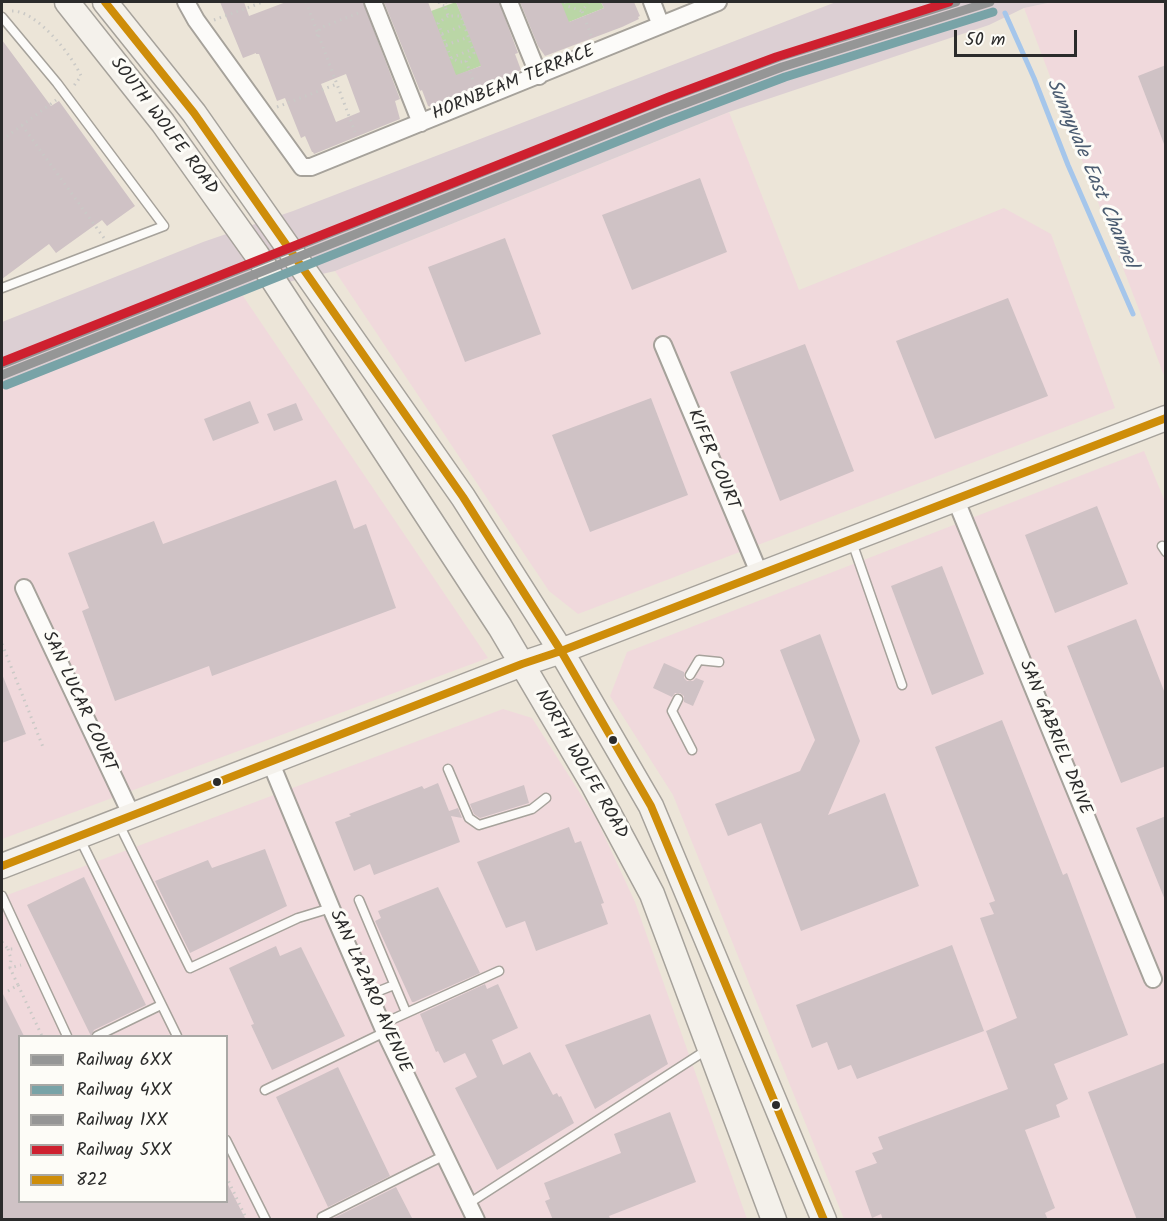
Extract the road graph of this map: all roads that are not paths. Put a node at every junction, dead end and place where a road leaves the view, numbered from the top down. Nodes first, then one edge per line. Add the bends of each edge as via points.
1 (67, 2) edge
2 (105, 2) edge
3 (186, 2) edge
4 (509, 2) edge
5 (652, 2) edge
6 (718, 2) edge
7 (374, 4) edge
8 (2, 18) edge
9 (660, 23) junction
10 (539, 76) junction
11 (421, 123) junction
12 (257, 255) joint
13 (2, 288) edge
14 (663, 345) dead end
15 (1166, 418) edge
16 (955, 498) junction
17 (851, 539) junction
18 (760, 575) junction
19 (24, 588) dead end
20 (561, 651) junction
21 (720, 662) dead end
22 (522, 664) junction
23 (690, 675) dead end
24 (902, 685) dead end
25 (678, 699) dead end
26 (692, 750) dead end
27 (270, 760) junction
28 (448, 769) dead end
29 (546, 798) dead end
30 (125, 818) junction
31 (78, 836) junction
32 (2, 866) edge
33 (2, 896) edge
34 (359, 900) dead end
35 (331, 908) junction
36 (499, 971) dead end
37 (1154, 979) dead end
38 (394, 985) junction
39 (369, 995) junction
40 (161, 1005) junction
41 (406, 1012) junction
42 (383, 1028) junction
43 (67, 1035) edge
44 (99, 1035) edge
45 (176, 1035) edge
46 (709, 1049) junction
47 (265, 1090) dead end
48 (228, 1144) edge
49 (445, 1155) junction
50 (468, 1204) junction
51 (322, 1218) dead end
52 (266, 1220) edge
53 (476, 1220) edge
54 (774, 1220) edge
55 (824, 1220) edge

1 - 12 main road, SOUTH WOLFE ROAD via 163,123
2 - 20 main road, SOUTH WOLFE ROAD via 194,113 463,497
3 - 11 street, HORNBEAM TERRACE via 302,167
4 - 10 street
5 - 9 street
6 - 9 street, HORNBEAM TERRACE
7 - 11 street
8 - 13 lane via 65,93 164,226
9 - 10 street, HORNBEAM TERRACE
10 - 11 street, HORNBEAM TERRACE
12 - 22 main road, NORTH WOLFE ROAD
14 - 18 street, KIFER COURT
15 - 16 main road
16 - 17 main road
16 - 37 street, SAN GABRIEL DRIVE
17 - 18 main road
17 - 24 lane
18 - 20 main road
19 - 30 street, SAN LUCAR COURT
20 - 22 main road
20 - 55 main road via 651,806
21 - 23 lane via 699,660
22 - 27 main road
22 - 46 main road, NORTH WOLFE ROAD via 652,894
25 - 26 lane via 672,711
27 - 30 main road
27 - 35 street, SAN LAZARO AVENUE
28 - 29 lane via 469,818 479,825 532,809
30 - 31 main road
30 - 35 lane via 190,968 298,918
31 - 32 main road
31 - 40 lane
33 - 43 lane
34 - 38 lane
35 - 39 street, SAN LAZARO AVENUE
36 - 41 lane
38 - 39 lane
38 - 41 lane
39 - 42 street, SAN LAZARO AVENUE
40 - 44 lane
40 - 45 lane
41 - 42 lane
42 - 47 lane
42 - 49 street, SAN LAZARO AVENUE
46 - 50 lane
46 - 54 main road, NORTH WOLFE ROAD
48 - 52 lane
49 - 50 street, SAN LAZARO AVENUE
49 - 51 lane
50 - 53 street, SAN LAZARO AVENUE

